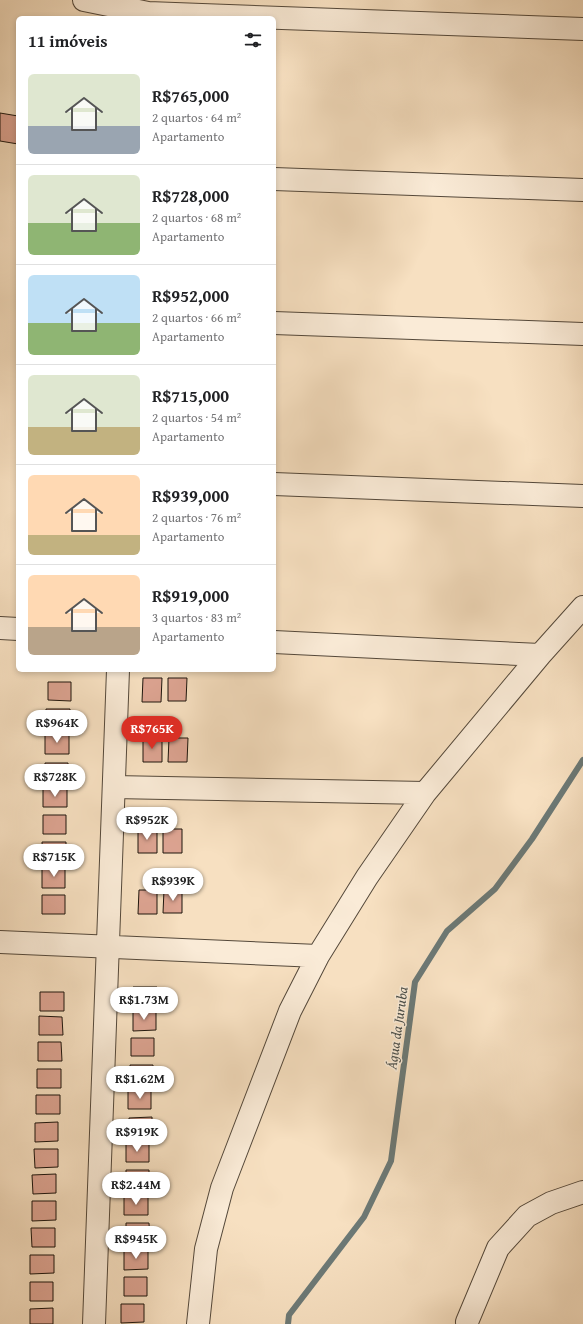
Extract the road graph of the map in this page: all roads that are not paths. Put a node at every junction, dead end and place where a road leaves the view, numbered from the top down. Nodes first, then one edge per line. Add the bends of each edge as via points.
1 (84, 0) edge
2 (148, 10) edge
3 (583, 29) edge
4 (276, 179) edge
5 (583, 190) edge
6 (276, 322) edge
7 (583, 334) edge
8 (276, 484) edge
9 (583, 496) edge
10 (583, 607) edge
11 (0, 628) edge
12 (16, 629) edge
13 (276, 642) edge
14 (540, 655) junction
15 (118, 672) edge
16 (114, 787) junction
17 (425, 793) junction
18 (0, 942) edge
19 (108, 946) junction
20 (318, 956) junction
21 (583, 1192) edge
22 (467, 1322) dead end
23 (94, 1324) edge
24 (198, 1324) edge

1 - 2 street
2 - 3 street
4 - 5 street
6 - 7 street
8 - 9 street
10 - 14 street
11 - 12 street
13 - 14 street
14 - 17 street
15 - 16 street
16 - 17 street
16 - 19 street
17 - 20 street via 367,877
18 - 19 street
19 - 20 street
19 - 23 street
20 - 24 street via 290,1011 222,1188 206,1249
21 - 22 street via 551,1203 528,1216 498,1248

